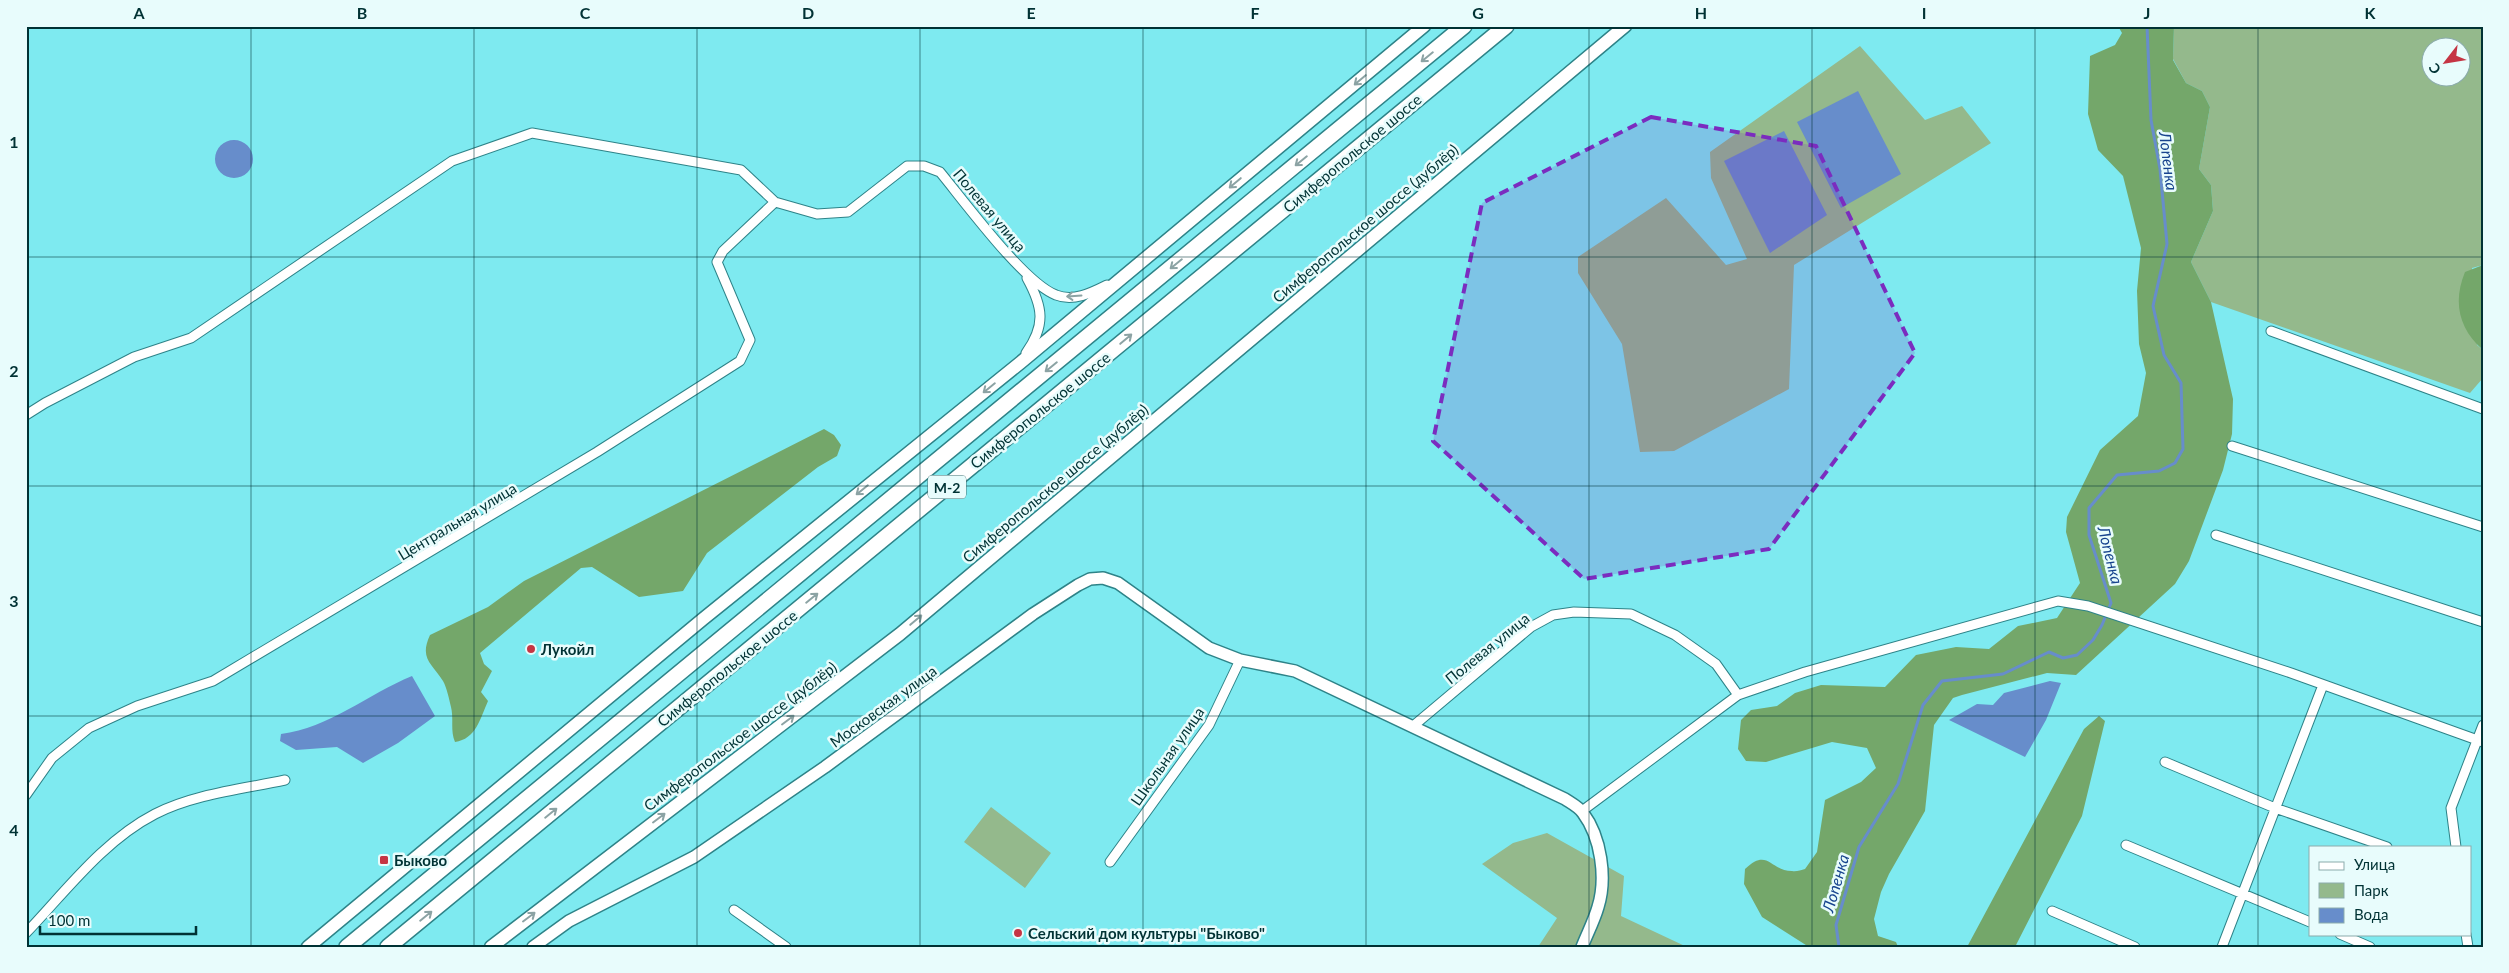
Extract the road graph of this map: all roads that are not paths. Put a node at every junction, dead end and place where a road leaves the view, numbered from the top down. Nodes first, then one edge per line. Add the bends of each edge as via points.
1 (1424, 26) edge
2 (1464, 26) edge
3 (1506, 26) edge
4 (1625, 26) edge
5 (775, 202) junction
6 (1022, 269) junction
7 (1119, 279) junction
8 (2270, 331) dead end
9 (1020, 363) junction
10 (2483, 409) edge
11 (26, 415) edge
12 (2232, 446) dead end
13 (2483, 527) edge
14 (2216, 535) dead end
15 (2483, 622) edge
16 (1240, 660) junction
17 (2322, 685) junction
18 (1738, 695) junction
19 (2483, 725) edge
20 (1412, 726) junction
21 (2481, 740) edge
22 (2165, 762) dead end
23 (285, 780) dead end
24 (26, 795) edge
25 (2275, 808) junction
26 (1582, 811) junction
27 (2126, 845) dead end
28 (2384, 846) edge
29 (2456, 846) edge
30 (1110, 862) dead end
31 (2242, 895) junction
32 (734, 910) dead end
33 (2052, 911) dead end
34 (2309, 922) edge
35 (26, 933) edge
36 (2345, 936) edge
37 (540, 944) edge
38 (308, 947) edge
39 (347, 947) edge
40 (388, 947) edge
41 (491, 947) edge
42 (786, 947) edge
43 (1582, 947) edge
44 (2135, 947) edge
45 (2222, 947) edge
46 (2370, 947) edge

1 -> 7 main road
2 -> 39 highway, Симферопольское шоссе / М-2
40 -> 3 highway, Симферопольское шоссе / М-2
41 -> 4 main road, Симферопольское шоссе (дублёр) via 900,634
5 - 6 street, Полевая улица via 817,214 848,212 907,166 924,166 940,172
5 - 11 street via 741,170 532,133 452,161 191,338 134,357
5 - 24 street, Центральная улица via 723,251 717,262 750,340 740,361 581,462 213,681 137,706 89,728 52,758
7 -> 6 street, Полевая улица via 1073,298 1056,295
6 - 9 street, Полевая улица via 1040,306 1041,323 1035,340
7 - 9 main road
8 - 10 street
9 -> 38 main road via 666,650
12 - 13 street
14 - 15 street
16 - 20 street, Московская улица via 1295,671
16 - 30 street, Школьная улица via 1209,724
16 - 37 street, Московская улица via 1209,648 1118,583 1103,578 1090,579 1033,614 825,767 694,856 569,921
17 - 18 street via 2088,606 2058,601 1805,672
17 - 21 street
17 - 25 street
18 - 20 street, Полевая улица via 1716,664 1675,635 1622,612 1574,612 1553,615 1531,627
18 - 26 street
19 - 21 street
20 - 26 street, Московская улица via 1565,799
21 - 29 street via 2452,808
22 - 25 street
23 - 35 street via 195,799 156,814 112,842
25 - 28 street
25 - 31 street
26 - 43 street via 1593,829 1600,855 1602,883 1599,906
27 - 31 street
31 - 34 street
31 - 45 street
32 - 42 street
33 - 44 street
36 - 46 street

